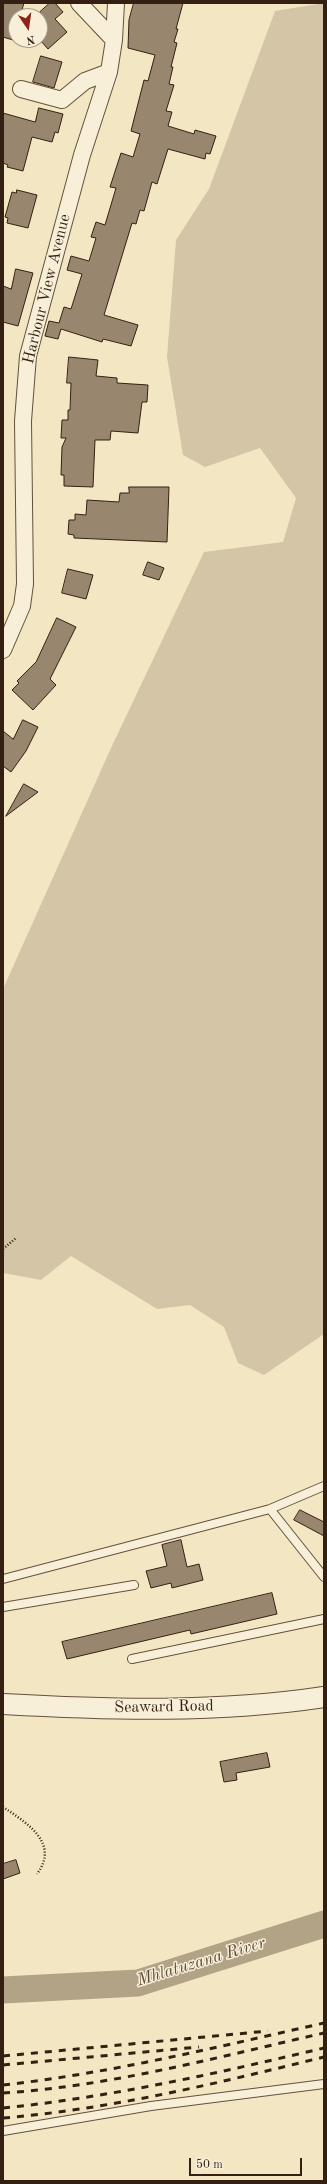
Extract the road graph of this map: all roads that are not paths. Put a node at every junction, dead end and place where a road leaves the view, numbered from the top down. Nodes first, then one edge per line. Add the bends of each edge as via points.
1 (79, 3) edge
2 (116, 3) edge
3 (114, 40) junction
4 (109, 72) junction
5 (21, 89) dead end
6 (3, 650) edge
7 (324, 1486) edge
8 (270, 1509) junction
9 (324, 1577) edge
10 (3, 1579) edge
11 (134, 1585) dead end
12 (3, 1607) edge
13 (324, 1619) edge
14 (132, 1659) dead end
15 (324, 1698) edge
16 (3, 1704) edge
17 (324, 2084) edge
18 (3, 2131) edge

1 - 3 street
2 - 3 street, Harbour View Avenue
3 - 4 street, Harbour View Avenue
4 - 5 street via 85,80 62,100
4 - 6 street, Harbour View Avenue via 82,155 28,356 22,421 26,584 22,606
7 - 8 lane
8 - 9 lane
8 - 10 lane
11 - 12 lane
13 - 14 lane
15 - 16 street, Seaward Road via 192,1708 69,1708
17 - 18 lane via 151,2106

